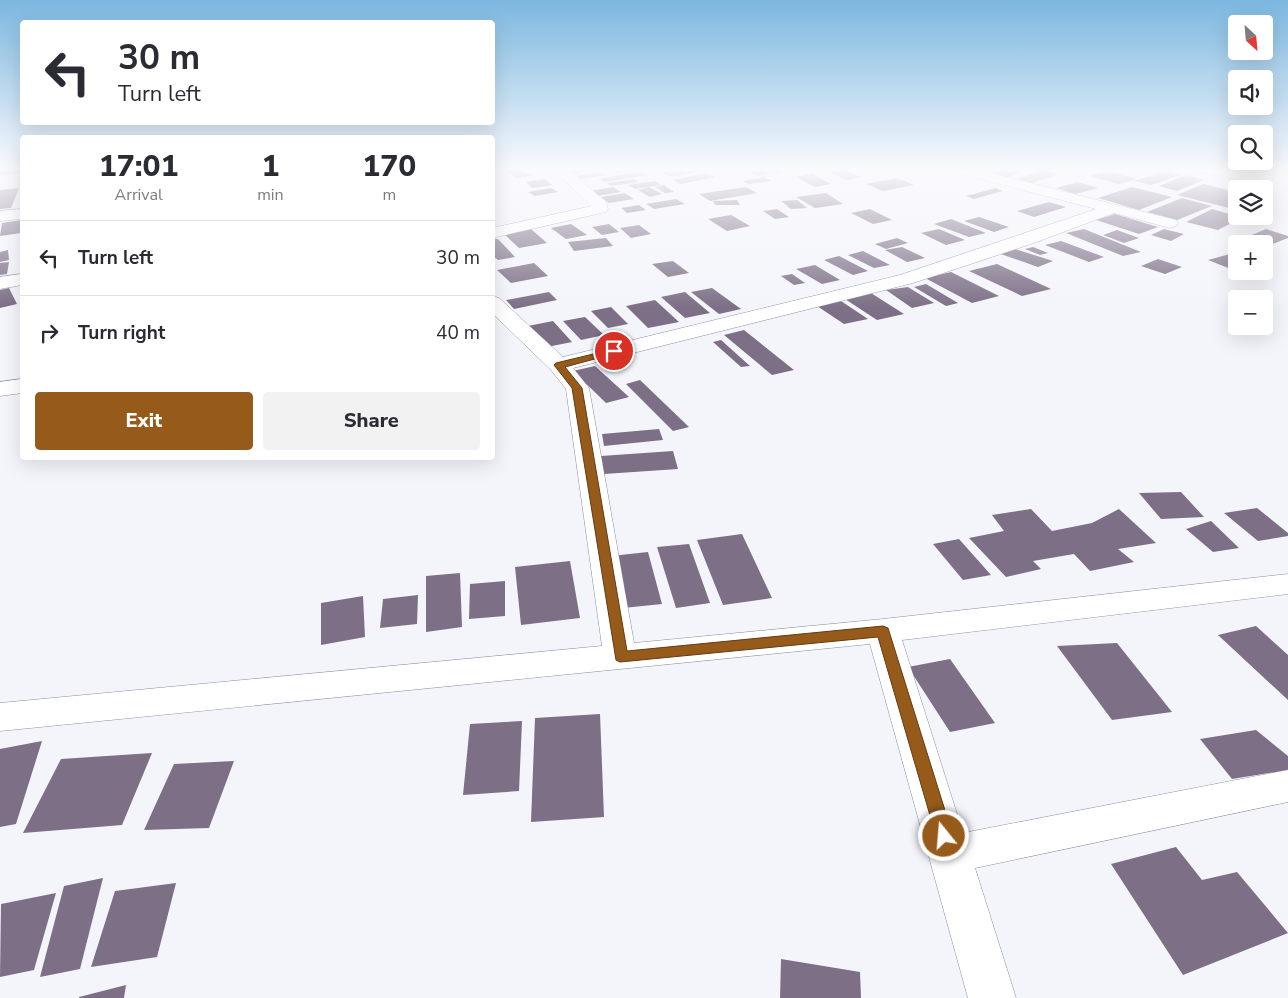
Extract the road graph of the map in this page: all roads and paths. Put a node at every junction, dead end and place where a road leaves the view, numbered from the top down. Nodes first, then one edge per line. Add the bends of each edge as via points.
1 (570, 216) edge
2 (1093, 216) edge
3 (1139, 216) edge
4 (1170, 223) dead end
5 (495, 232) edge
6 (20, 280) edge
7 (0, 284) edge
8 (495, 305) edge
9 (559, 365) junction
10 (20, 386) edge
11 (0, 388) edge
12 (1288, 584) edge
13 (883, 631) junction
14 (620, 657) junction
15 (0, 717) edge
16 (1288, 786) edge
17 (950, 854) junction
18 (992, 998) edge

1 - 5 street
2 - 9 street via 906,279
3 - 4 street
6 - 7 street
8 - 9 street
9 - 14 street via 577,388
10 - 11 street
12 - 13 street
13 - 14 street
13 - 17 street
14 - 15 street
16 - 17 street
17 - 18 street

